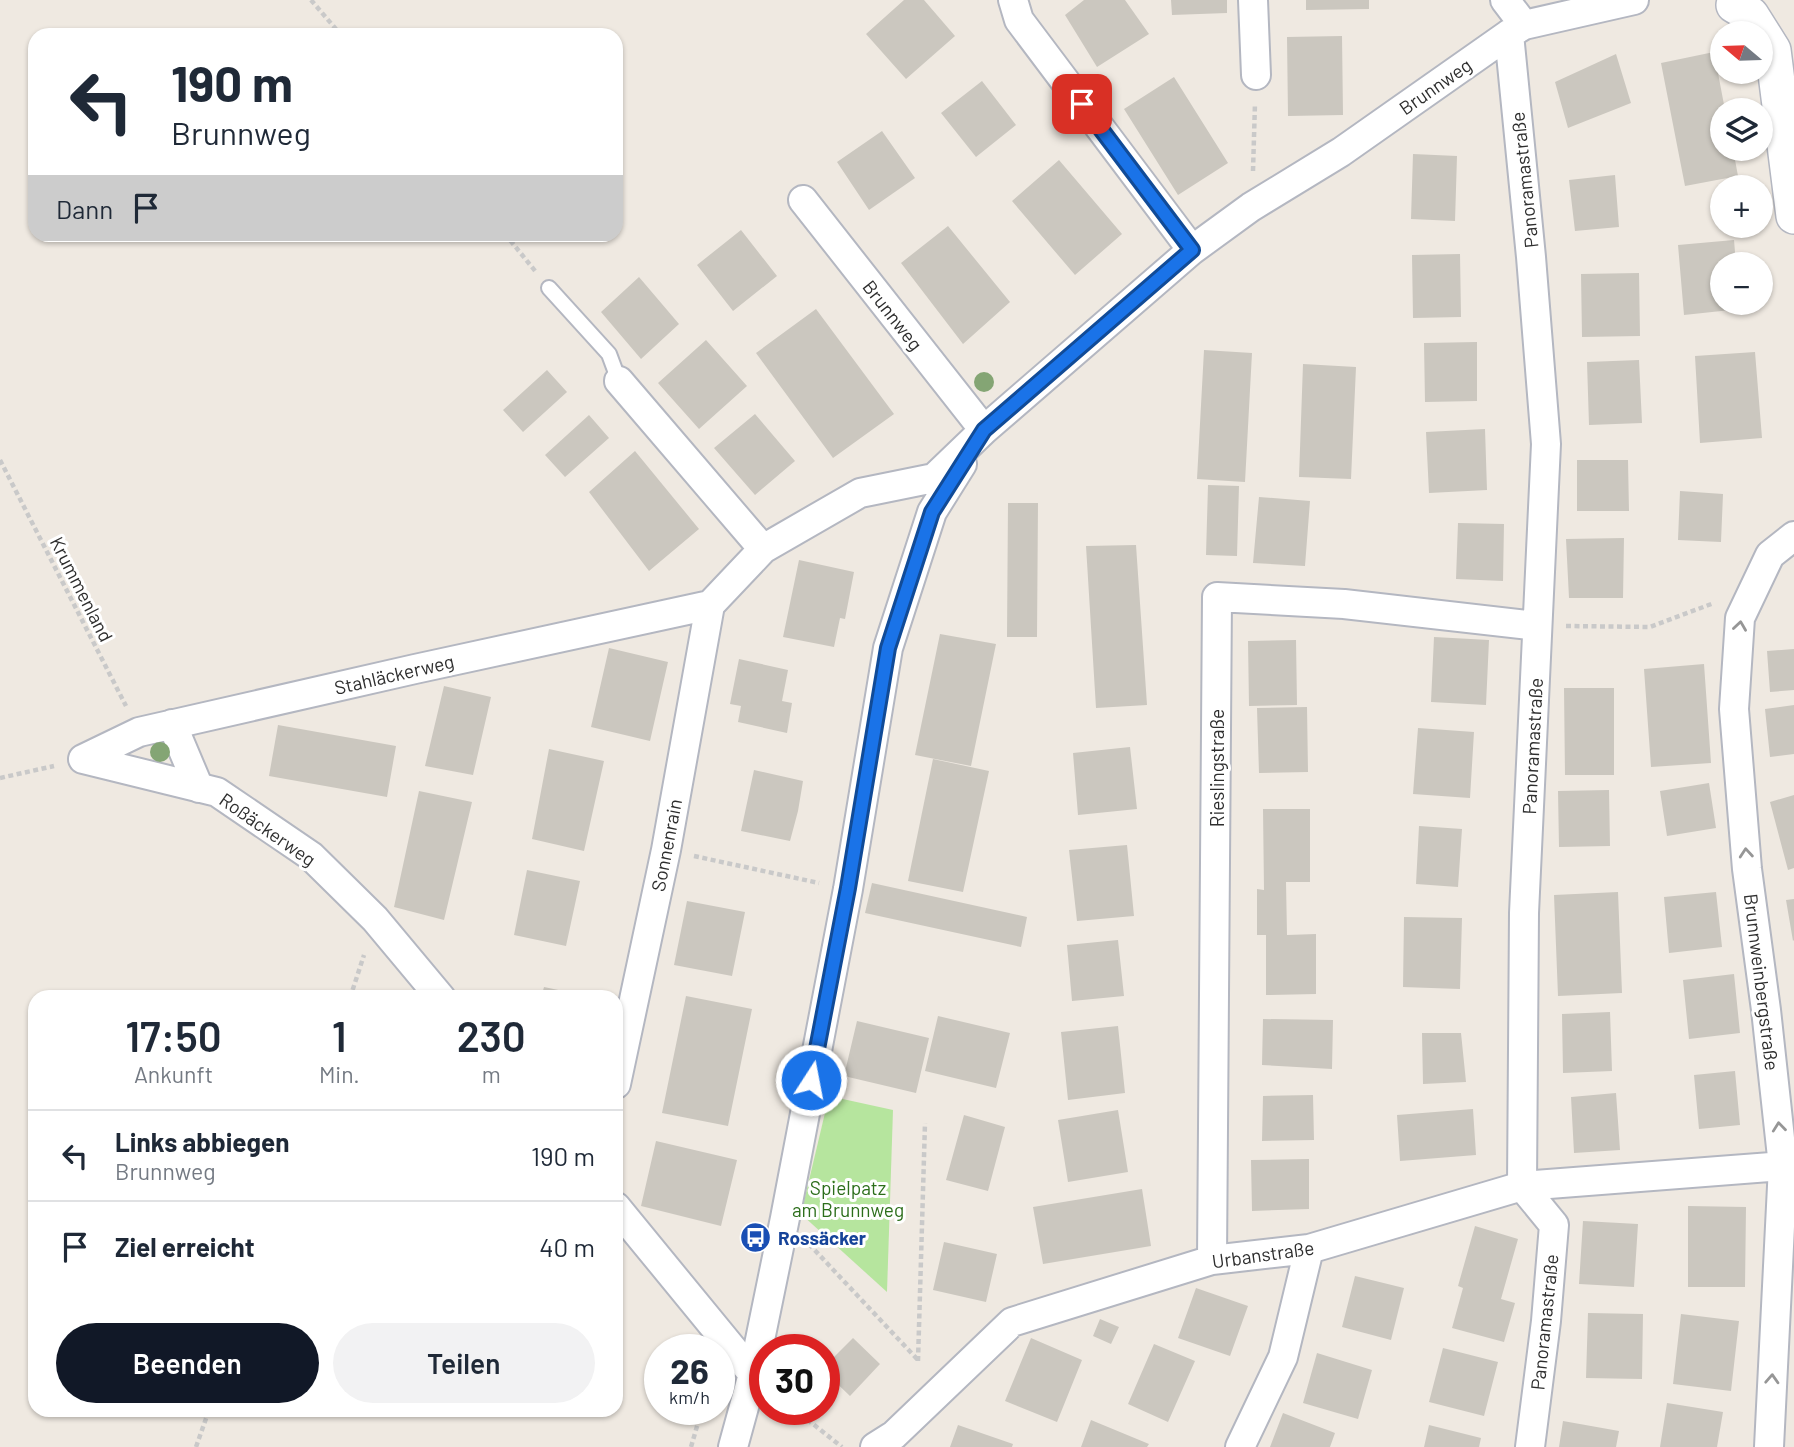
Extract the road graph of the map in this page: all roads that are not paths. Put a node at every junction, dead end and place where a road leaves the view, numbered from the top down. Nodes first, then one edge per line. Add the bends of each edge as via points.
1 (1013, 0) edge
2 (1253, 0) edge
3 (1505, 0) edge
4 (1634, 0) edge
5 (1729, 2) edge
6 (1516, 30) junction
7 (1256, 75) road end
8 (803, 200) dead end
9 (1794, 216) edge
10 (1192, 250) junction
11 (549, 288) road end
12 (619, 381) joint
13 (984, 430) junction
14 (1794, 536) edge
15 (763, 548) junction
16 (710, 605) junction
17 (1537, 626) junction
18 (172, 724) junction
19 (83, 759) joint
20 (199, 788) junction
21 (434, 990) edge
22 (623, 1051) edge
23 (1783, 1166) junction
24 (1522, 1186) junction
25 (623, 1215) edge
26 (1309, 1249) junction
27 (1212, 1260) junction
28 (761, 1334) edge
29 (749, 1369) edge
30 (749, 1389) edge
31 (733, 1447) edge
32 (875, 1447) edge
33 (1240, 1447) edge
34 (1530, 1447) edge
35 (1769, 1447) edge

1 - 10 street via 1019,20
2 - 7 street
3 - 6 street
4 - 6 street, Brunnweg
5 - 9 street via 1752,15 1773,50
6 - 10 street, Brunnweg
6 - 17 street, Panoramastraße via 1546,444
8 - 13 street, Brunnweg
10 - 13 street, Brunnweg
11 - 12 lane via 609,354
12 - 15 street
13 - 15 street, Brunnweg via 934,478 859,493
13 - 28 street, Brunnweg via 932,512 888,648 848,888
23 -> 14 street, Brunnweinbergstraße via 1747,869 1734,709 1740,618 1770,555
15 - 16 street, Brunnweg
16 - 18 street, Stahläckerweg
16 - 22 street, Sonnenrain via 666,850
17 - 24 street, Panoramastraße via 1524,913
17 - 27 street, Rieslingstraße via 1344,604 1217,597
18 - 19 street, Stahläckerweg via 139,732
18 - 20 street
19 - 20 street, Roßäckerweg
20 - 21 street, Roßäckerweg via 217,792 311,856 376,919
23 - 24 street, Urbanstraße
35 -> 23 street, Brunnweinbergstraße
24 - 26 street, Urbanstraße
24 - 34 street, Panoramastraße via 1554,1225
25 - 29 street
26 - 27 street, Urbanstraße
26 - 33 street via 1283,1357
27 - 32 street, Urbanstraße via 1012,1322 894,1435
30 - 31 street, Brunnweg

